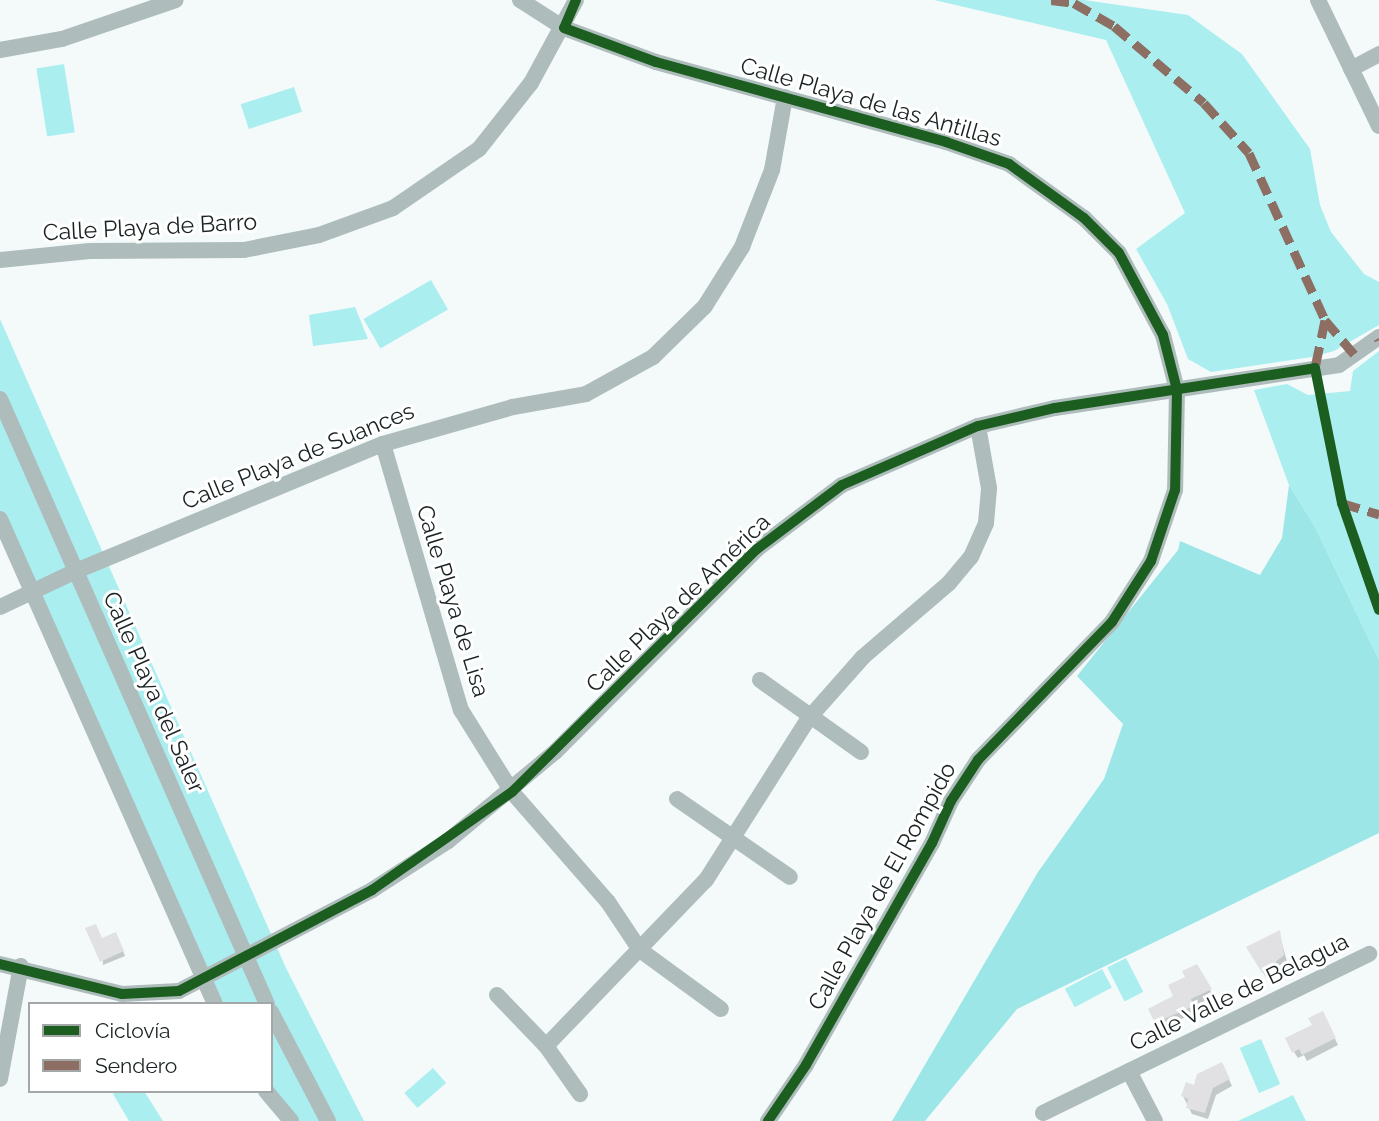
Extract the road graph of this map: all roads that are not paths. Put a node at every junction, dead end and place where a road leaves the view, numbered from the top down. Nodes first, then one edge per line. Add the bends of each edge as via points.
1 (176, 0) edge
2 (520, 0) edge
3 (576, 0) edge
4 (1318, 0) edge
5 (564, 28) junction
6 (0, 50) edge
7 (1379, 54) edge
8 (1351, 69) junction
9 (785, 97) junction
10 (1379, 126) edge
11 (0, 260) edge
12 (1379, 337) edge
13 (1177, 390) junction
14 (0, 398) edge
15 (978, 426) junction
16 (383, 444) junction
17 (0, 519) edge
18 (76, 571) junction
19 (33, 593) junction
20 (0, 607) edge
21 (760, 680) dead end
22 (809, 718) junction
23 (861, 752) dead end
24 (512, 792) junction
25 (677, 799) dead end
26 (736, 838) junction
27 (790, 877) dead end
28 (640, 950) junction
29 (1369, 954) dead end
30 (246, 958) junction
31 (0, 964) edge
32 (21, 966) junction
33 (202, 979) junction
34 (497, 995) dead end
35 (214, 1002) edge
36 (266, 1002) edge
37 (722, 1009) dead end
38 (273, 1016) edge
39 (546, 1046) junction
40 (1129, 1071) junction
41 (0, 1079) edge
42 (268, 1093) edge
43 (580, 1094) dead end
44 (1043, 1113) dead end
45 (291, 1121) edge
46 (328, 1121) edge
47 (768, 1121) edge
48 (1155, 1121) edge

1 - 6 street via 62,39
2 - 5 street, Calle Playa de las Antillas
3 - 5 street, Calle Playa de Barro
4 - 8 street
5 - 9 street, Calle Playa de las Antillas via 656,62
5 - 11 street, Calle Playa de Barro via 531,83 479,149 393,208 319,235 244,250 102,250
7 - 8 street
8 - 10 street
9 - 13 street, Calle Playa de las Antillas via 1009,164 1084,218 1119,253 1145,297 1163,335
9 - 16 street, Calle Playa de Suances via 772,170 742,247 705,306 653,357 586,394 513,407
12 - 13 street, Calle Playa de América via 1339,365
13 - 15 street, Calle Playa de América via 1055,408
13 - 47 street, Calle Playa de El Rompido via 1175,490 1151,561 1112,622 978,760 806,1065
14 - 18 street, Calle Playa del Saler
15 - 22 street via 989,488 986,523 971,557 949,583 863,657
15 - 24 street, Calle Playa de América via 842,485 757,549
16 - 18 street, Calle Playa de Suances
16 - 24 street, Calle Playa de Lisa via 461,710
17 - 19 street
18 - 19 street, Calle Playa de Suances
18 - 30 street, Calle Playa del Saler
19 - 20 street, Calle Playa de Suances
19 - 33 street
21 - 22 street
22 - 23 street
22 - 26 street
24 - 28 street, Calle Playa de Lisa via 608,902
24 - 30 street, Calle Playa de América via 372,890
25 - 26 street
26 - 27 street
26 - 28 street via 706,880
28 - 37 street, Calle Playa de Lisa
28 - 39 street
29 - 40 street, Calle Valle de Belagua
30 - 33 street, Calle Playa de América
30 - 36 street, Calle Playa del Saler
31 - 32 street, Calle Playa de América
32 - 33 street, Calle Playa de América via 122,994 179,991
32 - 41 street
33 - 35 street
34 - 39 street
38 - 46 street
39 - 43 street
40 - 44 street, Calle Valle de Belagua
40 - 48 street, Calle Valle de Belagua
42 - 45 street

